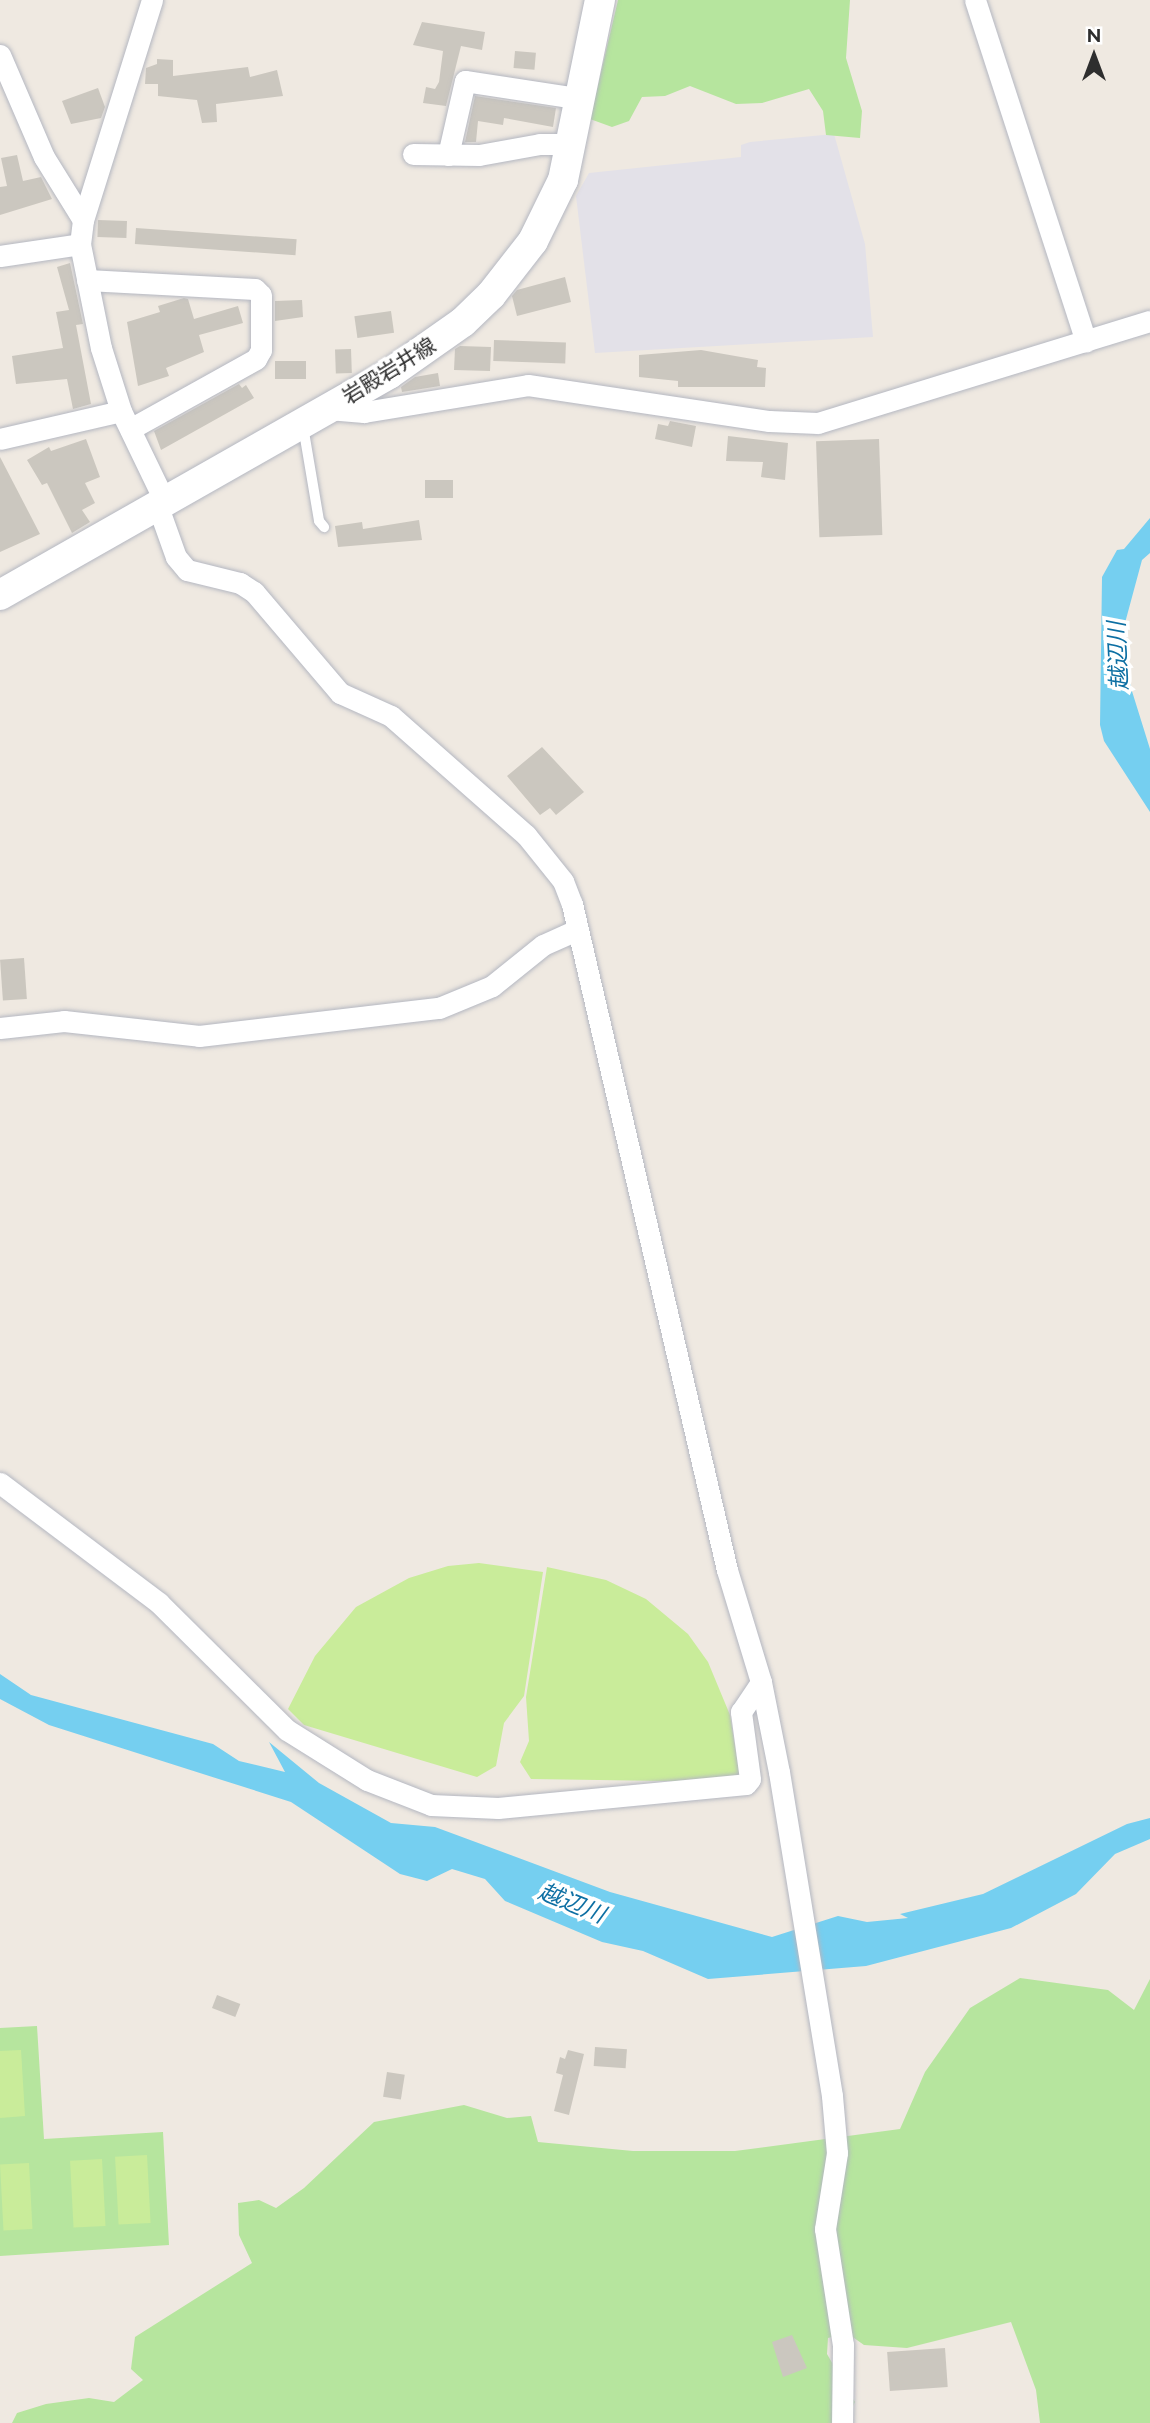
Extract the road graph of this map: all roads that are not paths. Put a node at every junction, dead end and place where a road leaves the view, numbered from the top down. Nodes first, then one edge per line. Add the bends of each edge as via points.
1 (152, 0) edge
2 (600, 0) edge
3 (975, 0) edge
4 (0, 55) edge
5 (583, 99) junction
6 (573, 144) junction
7 (413, 154) dead end
8 (448, 155) junction
9 (83, 220) junction
10 (80, 244) junction
11 (0, 256) edge
12 (86, 280) junction
13 (1150, 321) edge
14 (1086, 341) junction
15 (316, 416) junction
16 (126, 420) junction
17 (0, 439) edge
18 (161, 502) junction
19 (324, 527) dead end
20 (0, 595) edge
21 (576, 930) junction
22 (0, 1028) edge
23 (0, 1483) edge
24 (761, 1682) junction
25 (842, 2423) edge

1 - 9 street
2 - 5 main road, 岩殿岩井線
3 - 14 street
4 - 9 street via 44,157
5 - 6 main road, 岩殿岩井線
5 - 8 street via 465,81
6 - 8 street
6 - 15 main road, 岩殿岩井線 via 563,180 533,241 491,295 426,349
7 - 8 street
9 - 10 street
10 - 11 street
10 - 12 street
12 - 16 street
12 - 16 street via 255,289 261,295 261,350 256,359
13 - 14 street
14 - 15 street via 818,422 769,421 528,385
15 - 18 main road, 岩殿岩井線
15 - 19 lane via 319,521
16 - 17 street
16 - 18 street
18 - 20 main road, 岩殿岩井線
18 - 21 street via 176,557 187,570 240,583 254,592 340,694 391,716 526,835 563,881
21 - 22 street via 543,945 492,986 439,1008 199,1036 64,1021
21 - 24 street via 727,1570
23 - 24 street via 159,1603 287,1730 367,1780 430,1805 498,1808 746,1784 750,1779 741,1712
24 - 25 street via 819,2011 837,2153 825,2229 843,2345

